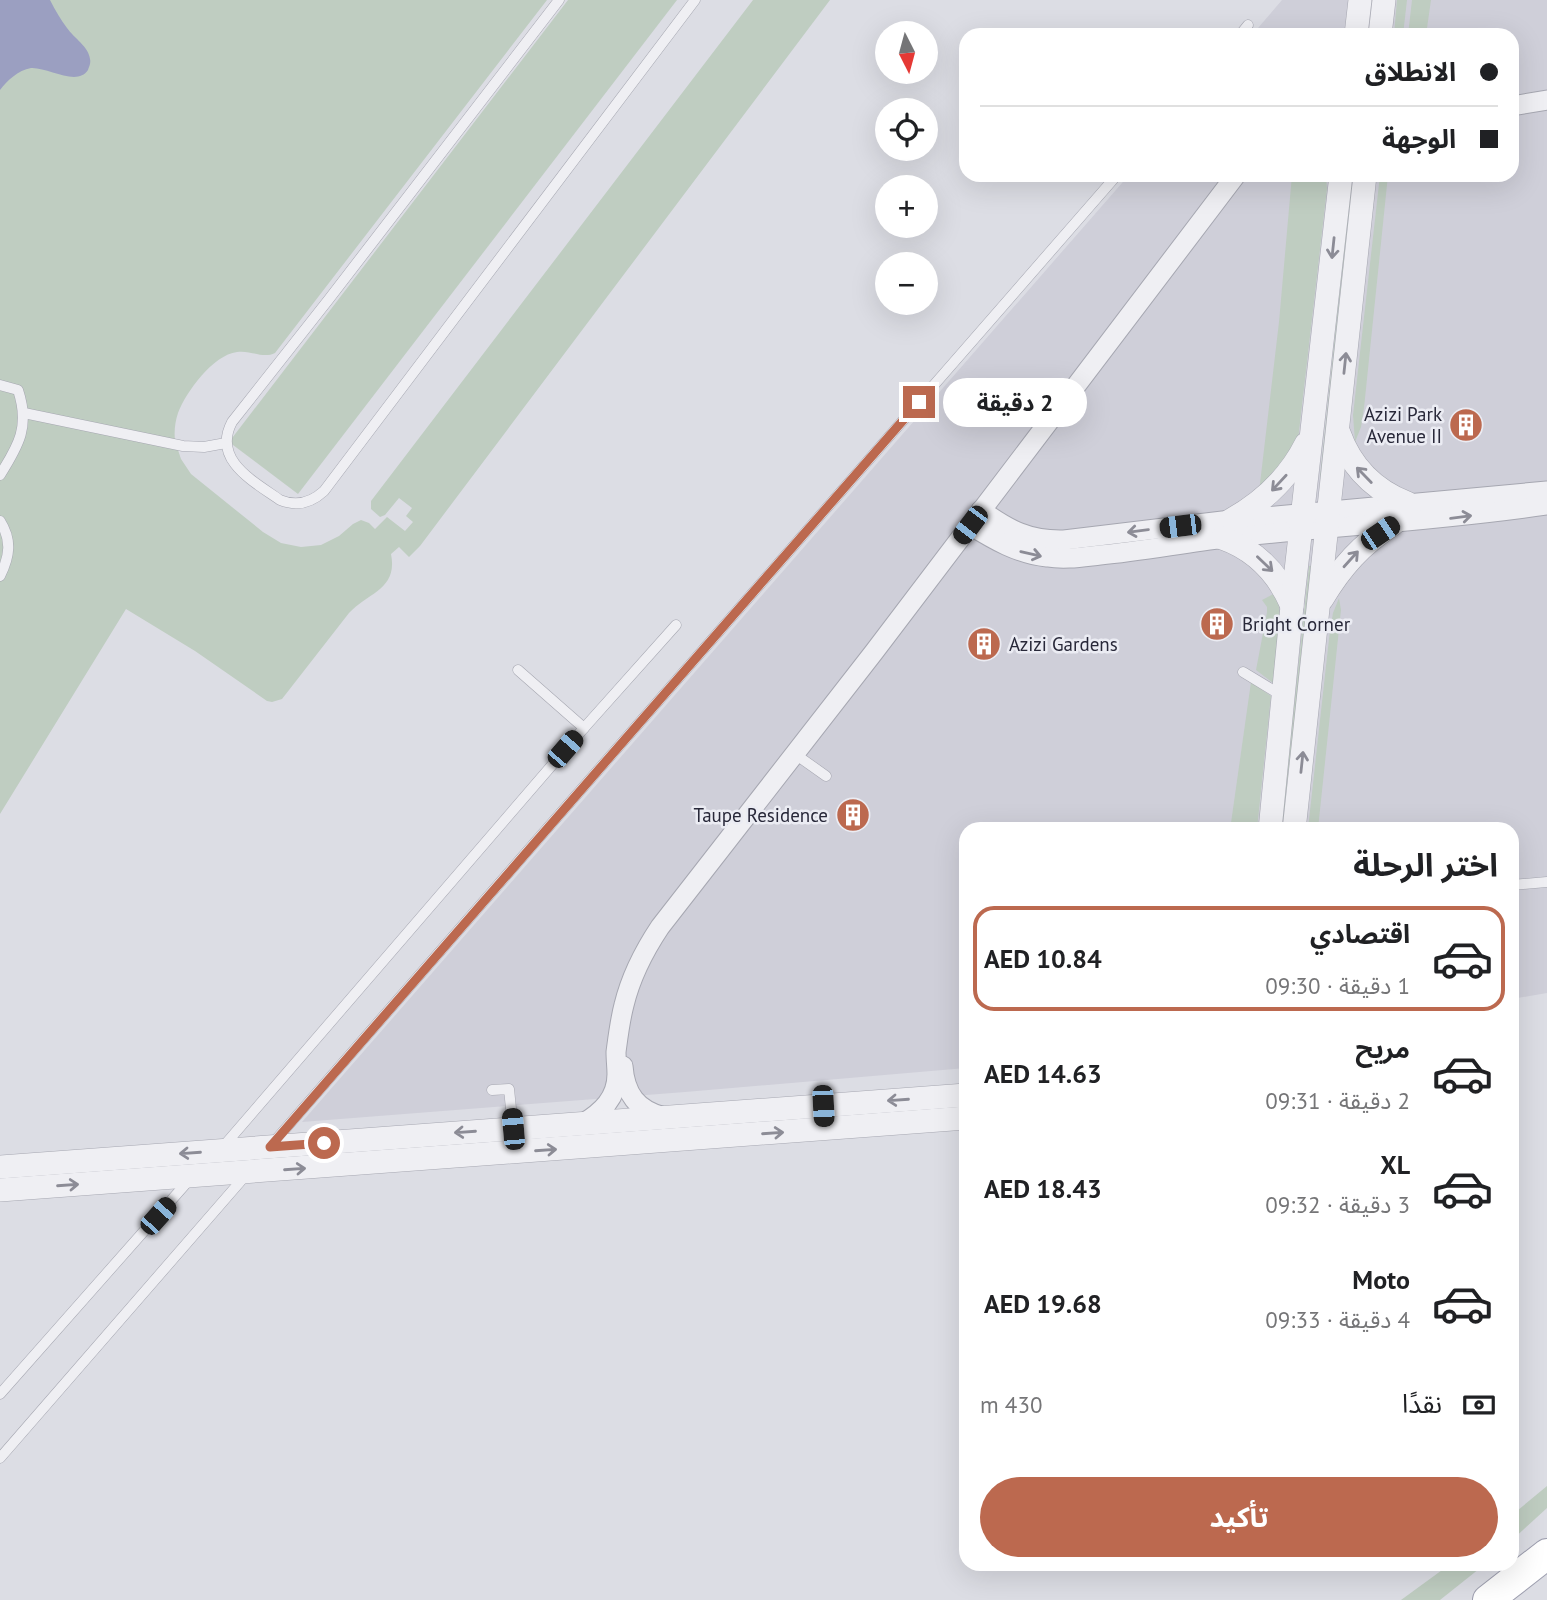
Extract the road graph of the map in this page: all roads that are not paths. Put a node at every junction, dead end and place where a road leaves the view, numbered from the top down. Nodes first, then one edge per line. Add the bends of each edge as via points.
1 (559, 0) edge
2 (695, 0) edge
3 (1360, 0) edge
4 (1384, 0) edge
5 (1248, 25) dead end
6 (1246, 28) edge
7 (1357, 28) edge
8 (1381, 28) edge
9 (1547, 100) edge
10 (1519, 105) edge
11 (1112, 182) edge
12 (1231, 182) edge
13 (1338, 182) edge
14 (1364, 182) edge
15 (0, 385) edge
16 (24, 414) junction
17 (1312, 431) junction
18 (1338, 431) junction
19 (226, 443) junction
20 (0, 475) edge
21 (1547, 491) edge
22 (1407, 503) junction
23 (1547, 505) edge
24 (975, 518) junction
25 (1328, 520) junction
26 (0, 521) edge
27 (1302, 522) junction
28 (1393, 524) junction
29 (1226, 529) junction
30 (0, 576) edge
31 (1319, 605) junction
32 (1292, 606) junction
33 (676, 625) dead end
34 (518, 670) dead end
35 (1243, 672) dead end
36 (1283, 696) junction
37 (584, 728) junction
38 (794, 754) junction
39 (826, 776) dead end
40 (1271, 822) edge
41 (1295, 822) edge
42 (1547, 882) edge
43 (1519, 884) edge
44 (619, 1041) junction
45 (492, 1090) dead end
46 (959, 1096) edge
47 (823, 1106) junction
48 (664, 1117) junction
49 (959, 1119) edge
50 (582, 1124) junction
51 (513, 1129) junction
52 (824, 1129) junction
53 (270, 1147) junction
54 (220, 1150) junction
55 (0, 1167) edge
56 (249, 1172) junction
57 (193, 1176) junction
58 (0, 1190) edge
59 (0, 1394) edge
60 (0, 1458) edge
61 (1547, 1554) edge
62 (1488, 1600) edge

1 - 19 lane via 232,422
2 - 19 lane via 319,496 300,504 280,500 235,465
3 - 7 street
4 - 8 street
5 - 6 lane
9 - 10 street
11 - 53 lane
12 - 24 street
13 -> 17 street
18 -> 14 street
15 - 16 lane via 19,390
16 - 19 lane via 183,446
16 - 20 lane via 18,445
17 - 27 street
17 -> 29 street via 1282,481
22 -> 18 street via 1362,474
18 - 25 street
21 - 22 street
22 - 25 street
28 -> 23 street
24 - 29 street via 1049,541
24 - 38 street
25 - 27 street
25 - 28 street
25 - 31 street
26 - 30 lane via 9,540
27 - 29 street
27 - 32 street
31 -> 28 street via 1353,555
29 -> 32 street via 1266,565
41 -> 31 street
32 - 36 street
33 - 37 lane
34 - 37 lane
35 - 36 lane
36 - 40 street
37 - 54 lane
38 - 39 lane
38 - 44 street via 650,942 628,990
42 - 43 lane
44 - 48 street via 630,1094 641,1107
44 - 50 street via 611,1099
45 - 51 lane via 509,1089
46 -> 47 street
47 - 48 street
47 - 52 street
48 - 50 street
49 - 52 street
50 - 51 street
51 -> 53 street
56 -> 52 street
53 - 54 street
54 -> 55 street
56 - 57 street
56 - 60 lane
58 -> 57 street
57 - 59 lane
61 - 62 main road

